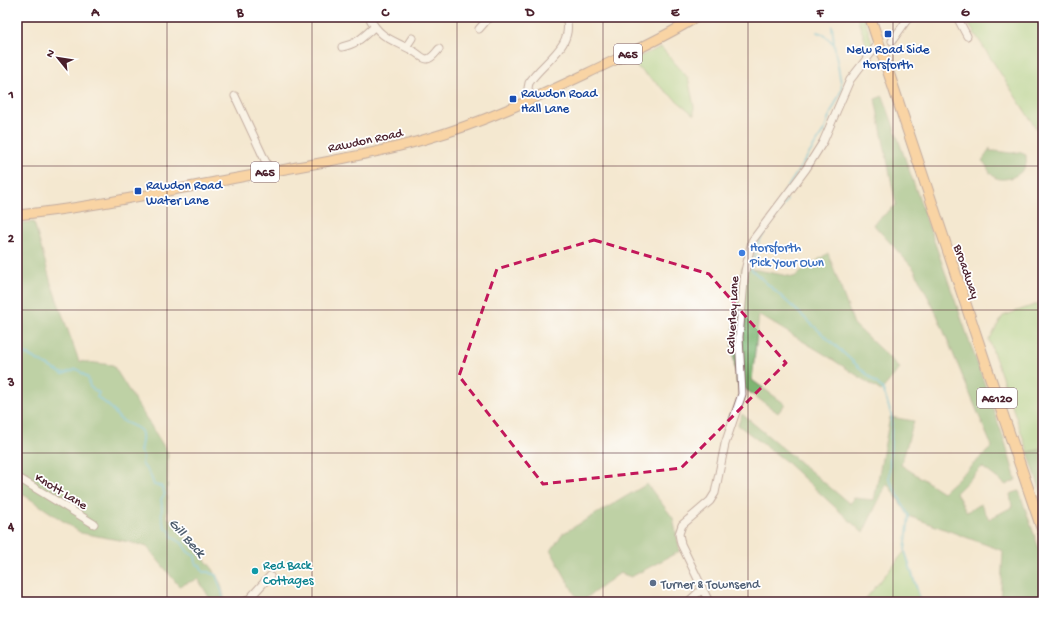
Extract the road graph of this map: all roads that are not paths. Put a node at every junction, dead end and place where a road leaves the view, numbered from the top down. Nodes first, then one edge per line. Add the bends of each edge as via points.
1 (369, 17) edge
2 (488, 17) edge
3 (566, 17) edge
4 (697, 17) edge
5 (870, 17) edge
6 (908, 17) edge
7 (957, 17) edge
8 (374, 27) junction
9 (479, 29) dead end
10 (967, 36) dead end
11 (412, 38) dead end
12 (892, 41) dead end
13 (879, 43) junction
14 (342, 47) dead end
15 (406, 47) junction
16 (439, 48) dead end
17 (235, 96) dead end
18 (531, 99) junction
19 (270, 171) junction
20 (17, 216) edge
21 (17, 477) edge
22 (94, 524) dead end
23 (1043, 532) edge
24 (270, 576) dead end
25 (702, 588) junction
26 (249, 601) edge
27 (688, 602) edge
28 (709, 602) edge

1 - 8 street
2 - 9 street
3 - 18 street via 567,36 555,55 529,83
4 - 18 main road, Rawdon Road / A65 via 661,38
5 - 13 highway, Broadway / A6120
6 - 12 street
7 - 10 street
8 - 14 street via 356,43
8 - 15 street via 387,38
11 - 15 street
13 - 23 highway, Broadway / A6120
13 - 25 street, Calverley Lane via 850,80 823,142 806,169 752,241 745,271 739,337 742,394 725,444 715,492 710,501 682,525 679,534 681,544
15 - 16 street via 427,59
17 - 19 street
18 - 19 main road, Rawdon Road / A65 via 472,124 420,141
19 - 20 main road, Rawdon Road / A65 via 92,205
21 - 22 street, Knott Lane
24 - 26 street
25 - 27 street
25 - 28 street, Calverley Lane

